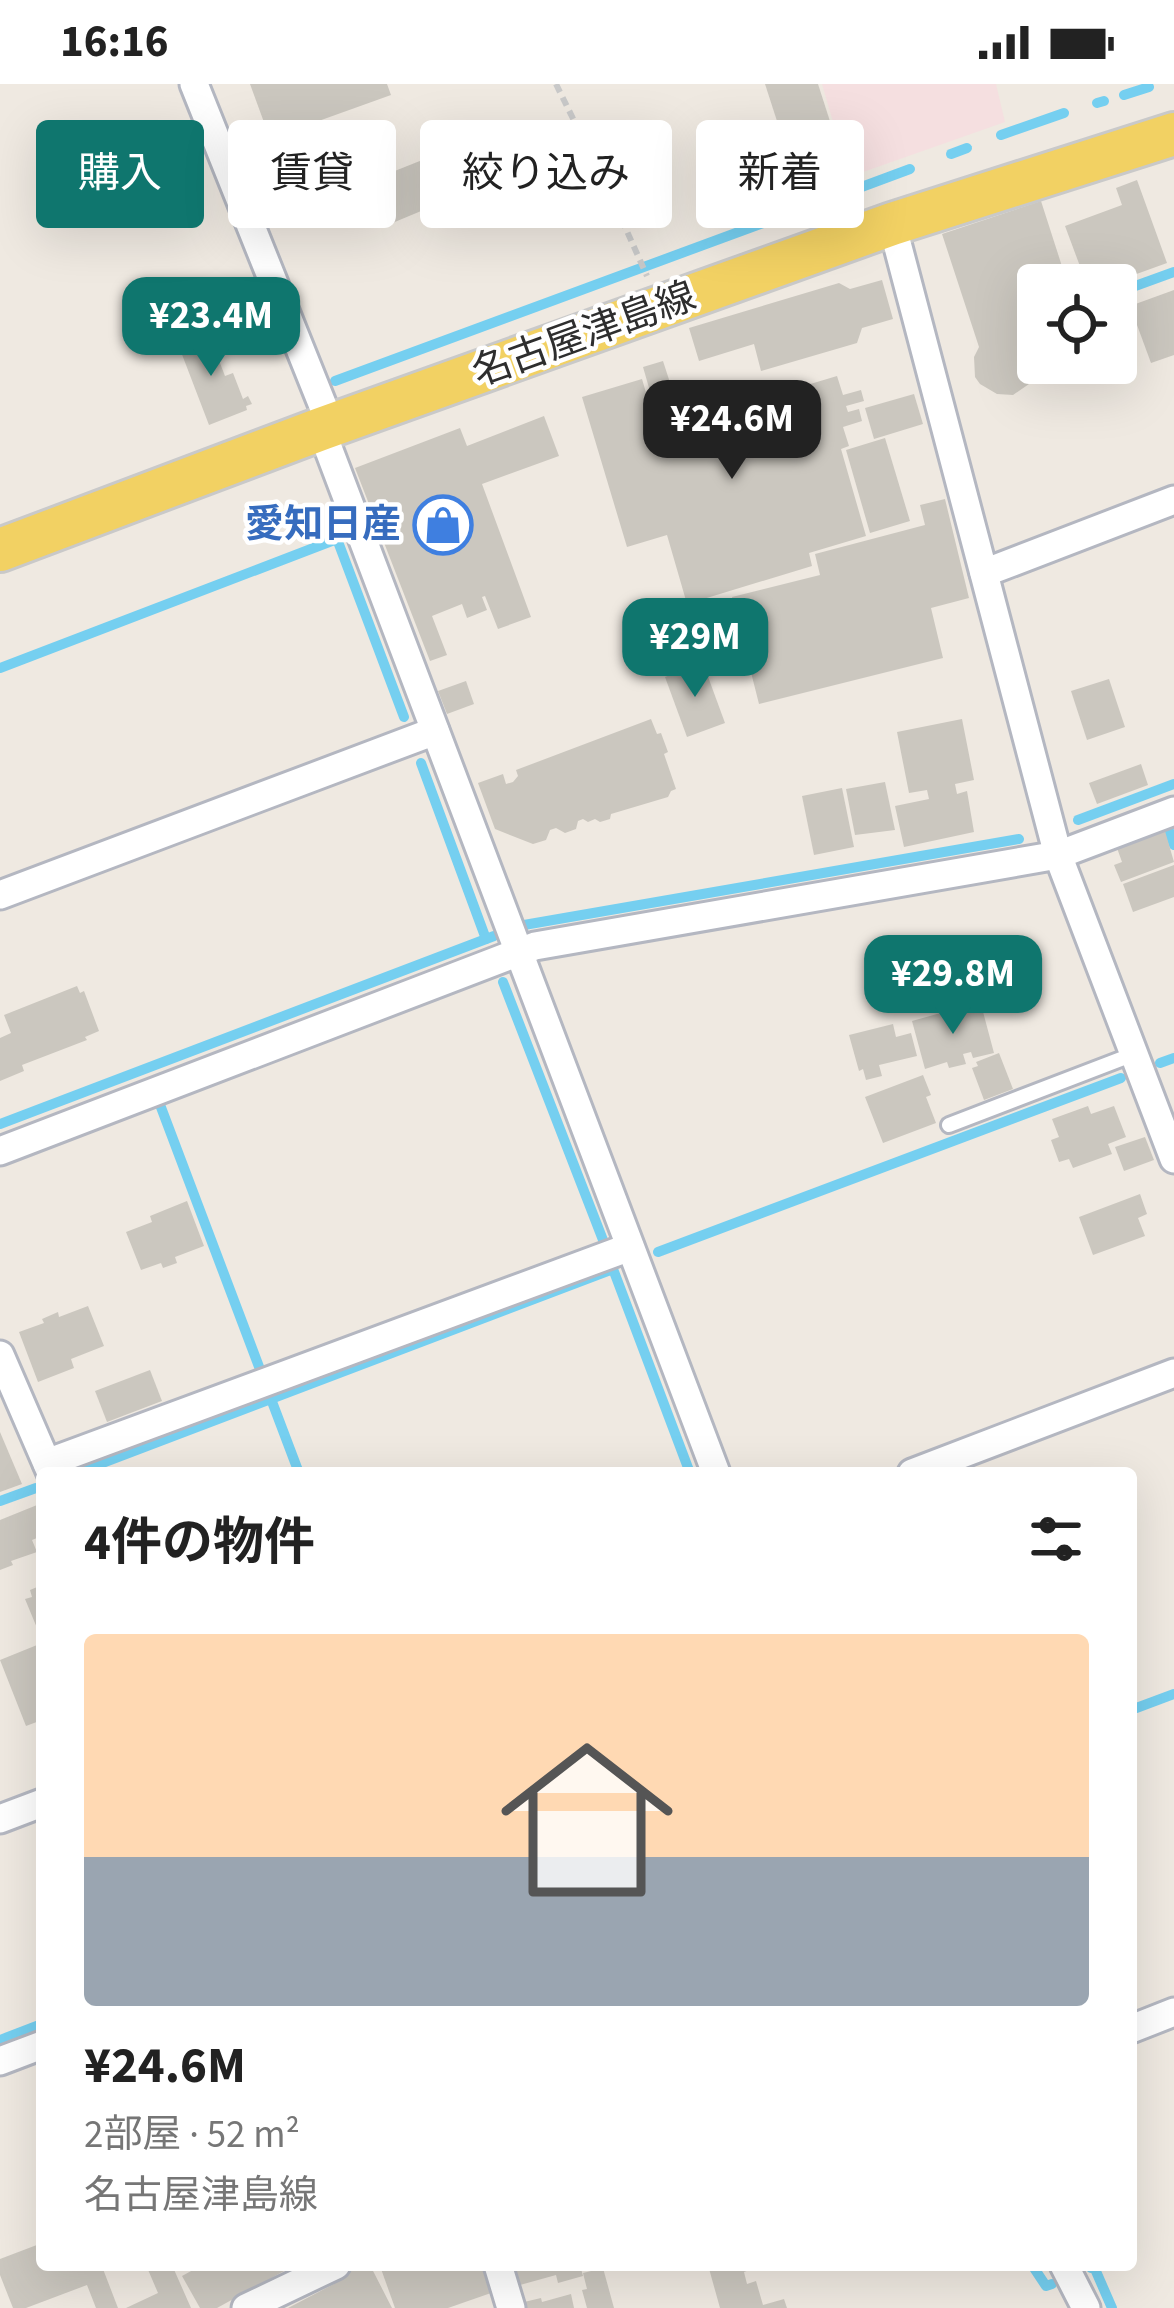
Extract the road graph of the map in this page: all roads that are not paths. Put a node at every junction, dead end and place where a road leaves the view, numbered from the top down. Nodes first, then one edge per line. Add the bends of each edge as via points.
1 (194, 84) edge
2 (1174, 134) edge
3 (892, 224) junction
4 (326, 427) junction
5 (1174, 500) edge
6 (0, 550) edge
7 (984, 573) junction
8 (436, 731) junction
9 (1174, 811) edge
10 (1058, 855) junction
11 (0, 895) edge
12 (519, 953) junction
13 (1134, 1054) junction
14 (949, 1125) dead end
15 (0, 1151) edge
16 (1174, 1159) edge
17 (631, 1247) junction
18 (0, 1355) edge
19 (1174, 1372) edge
20 (49, 1467) edge
21 (52, 1467) edge
22 (714, 1467) edge
23 (928, 1467) edge
24 (36, 1805) edge
25 (0, 1819) edge
26 (1174, 2012) edge
27 (1137, 2027) edge
28 (36, 2047) edge
29 (0, 2061) edge
30 (323, 2271) edge
31 (500, 2271) edge
32 (1067, 2271) edge
33 (246, 2308) edge
34 (511, 2308) edge
35 (1086, 2308) edge

1 - 4 street
2 - 3 main road, 名古屋津島線
3 - 4 main road, 名古屋津島線
3 - 7 street
4 - 6 main road, 名古屋津島線
4 - 8 street
5 - 7 street
7 - 10 street
8 - 11 street
8 - 12 street
9 - 10 street
10 - 12 street
10 - 13 street
12 - 15 street
12 - 17 street
13 - 14 lane
13 - 16 street
17 - 21 street
17 - 22 street
18 - 20 street
19 - 23 street
24 - 25 street
26 - 27 street
28 - 29 street
30 - 33 street
31 - 34 street
32 - 35 street

